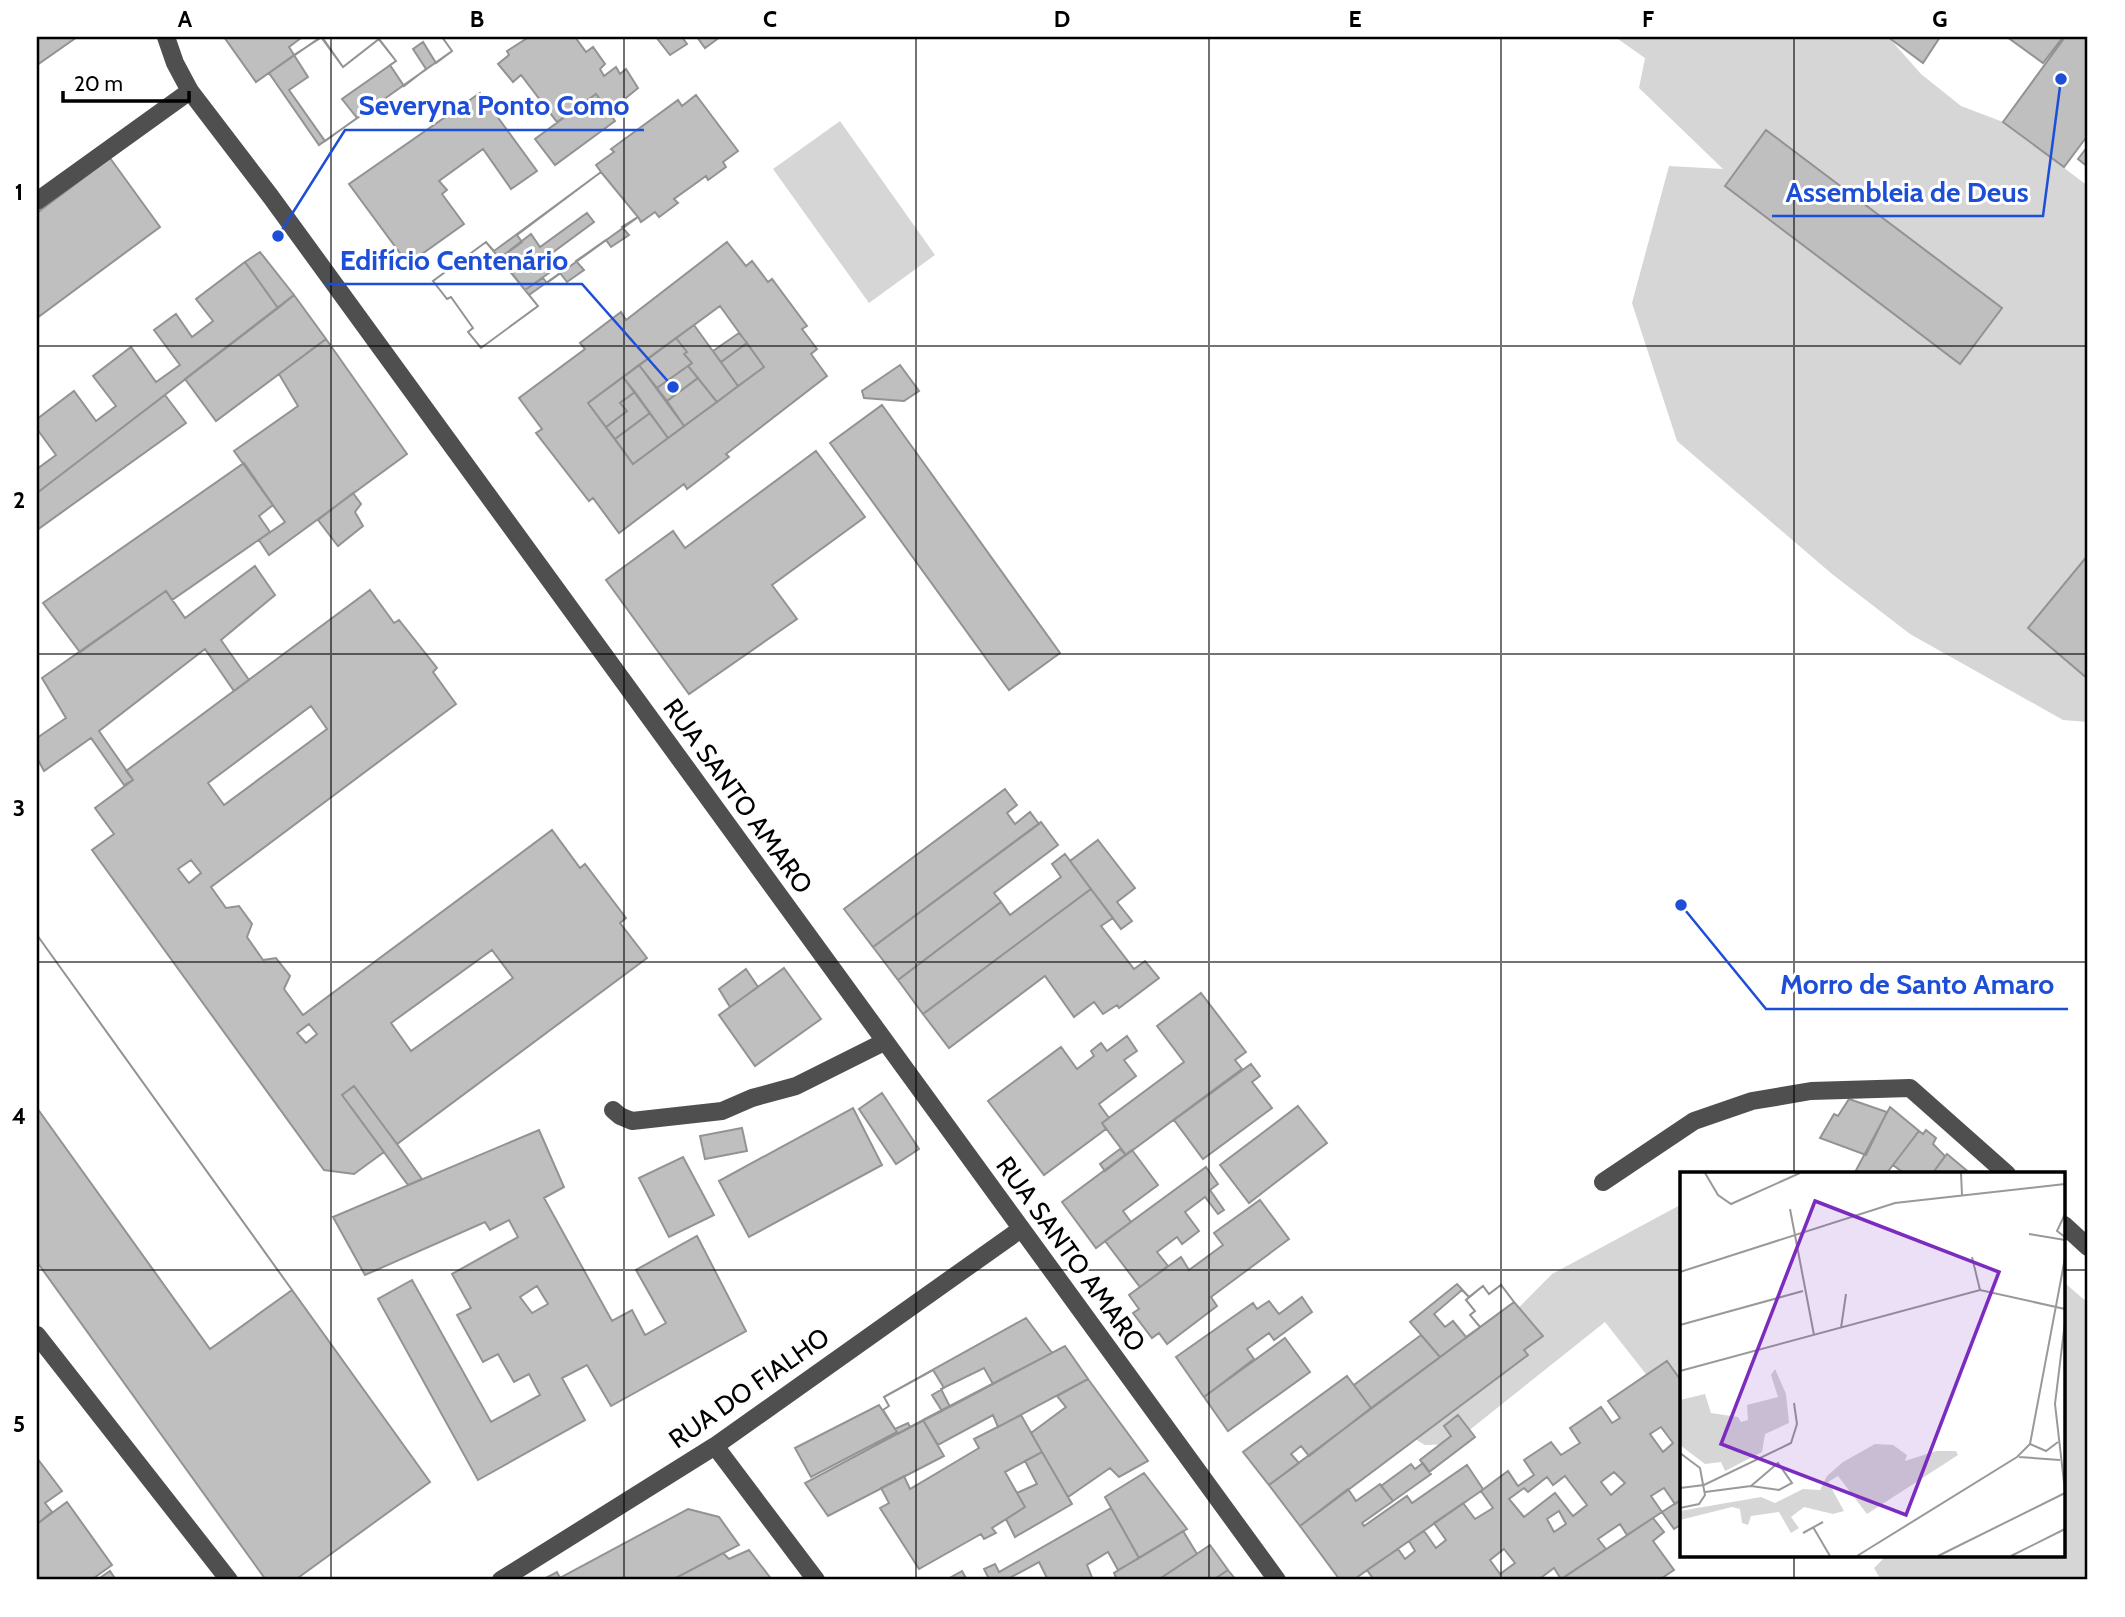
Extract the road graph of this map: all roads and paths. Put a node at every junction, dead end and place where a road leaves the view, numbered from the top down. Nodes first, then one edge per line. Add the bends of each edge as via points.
1 (166, 37) edge
2 (190, 91) junction
3 (37, 201) edge
4 (884, 1042) junction
5 (613, 1110) dead end
6 (2005, 1172) edge
7 (1603, 1182) dead end
8 (2066, 1227) edge
9 (1021, 1229) junction
10 (2088, 1247) edge
11 (37, 1335) edge
12 (715, 1446) junction
13 (229, 1580) edge
14 (502, 1580) edge
15 (816, 1580) edge
16 (1277, 1580) edge

1 - 2 street, RUA SANTO AMARO
2 - 3 street
2 - 4 street, RUA SANTO AMARO
4 - 5 street via 796,1086 722,1111 632,1121
4 - 9 street, RUA SANTO AMARO
6 - 7 street via 1910,1088 1811,1091 1752,1101 1694,1121
8 - 10 street
9 - 12 street, RUA DO FIALHO
9 - 16 street, RUA SANTO AMARO
11 - 13 street
12 - 14 street, RUA DO FIALHO
12 - 15 street

